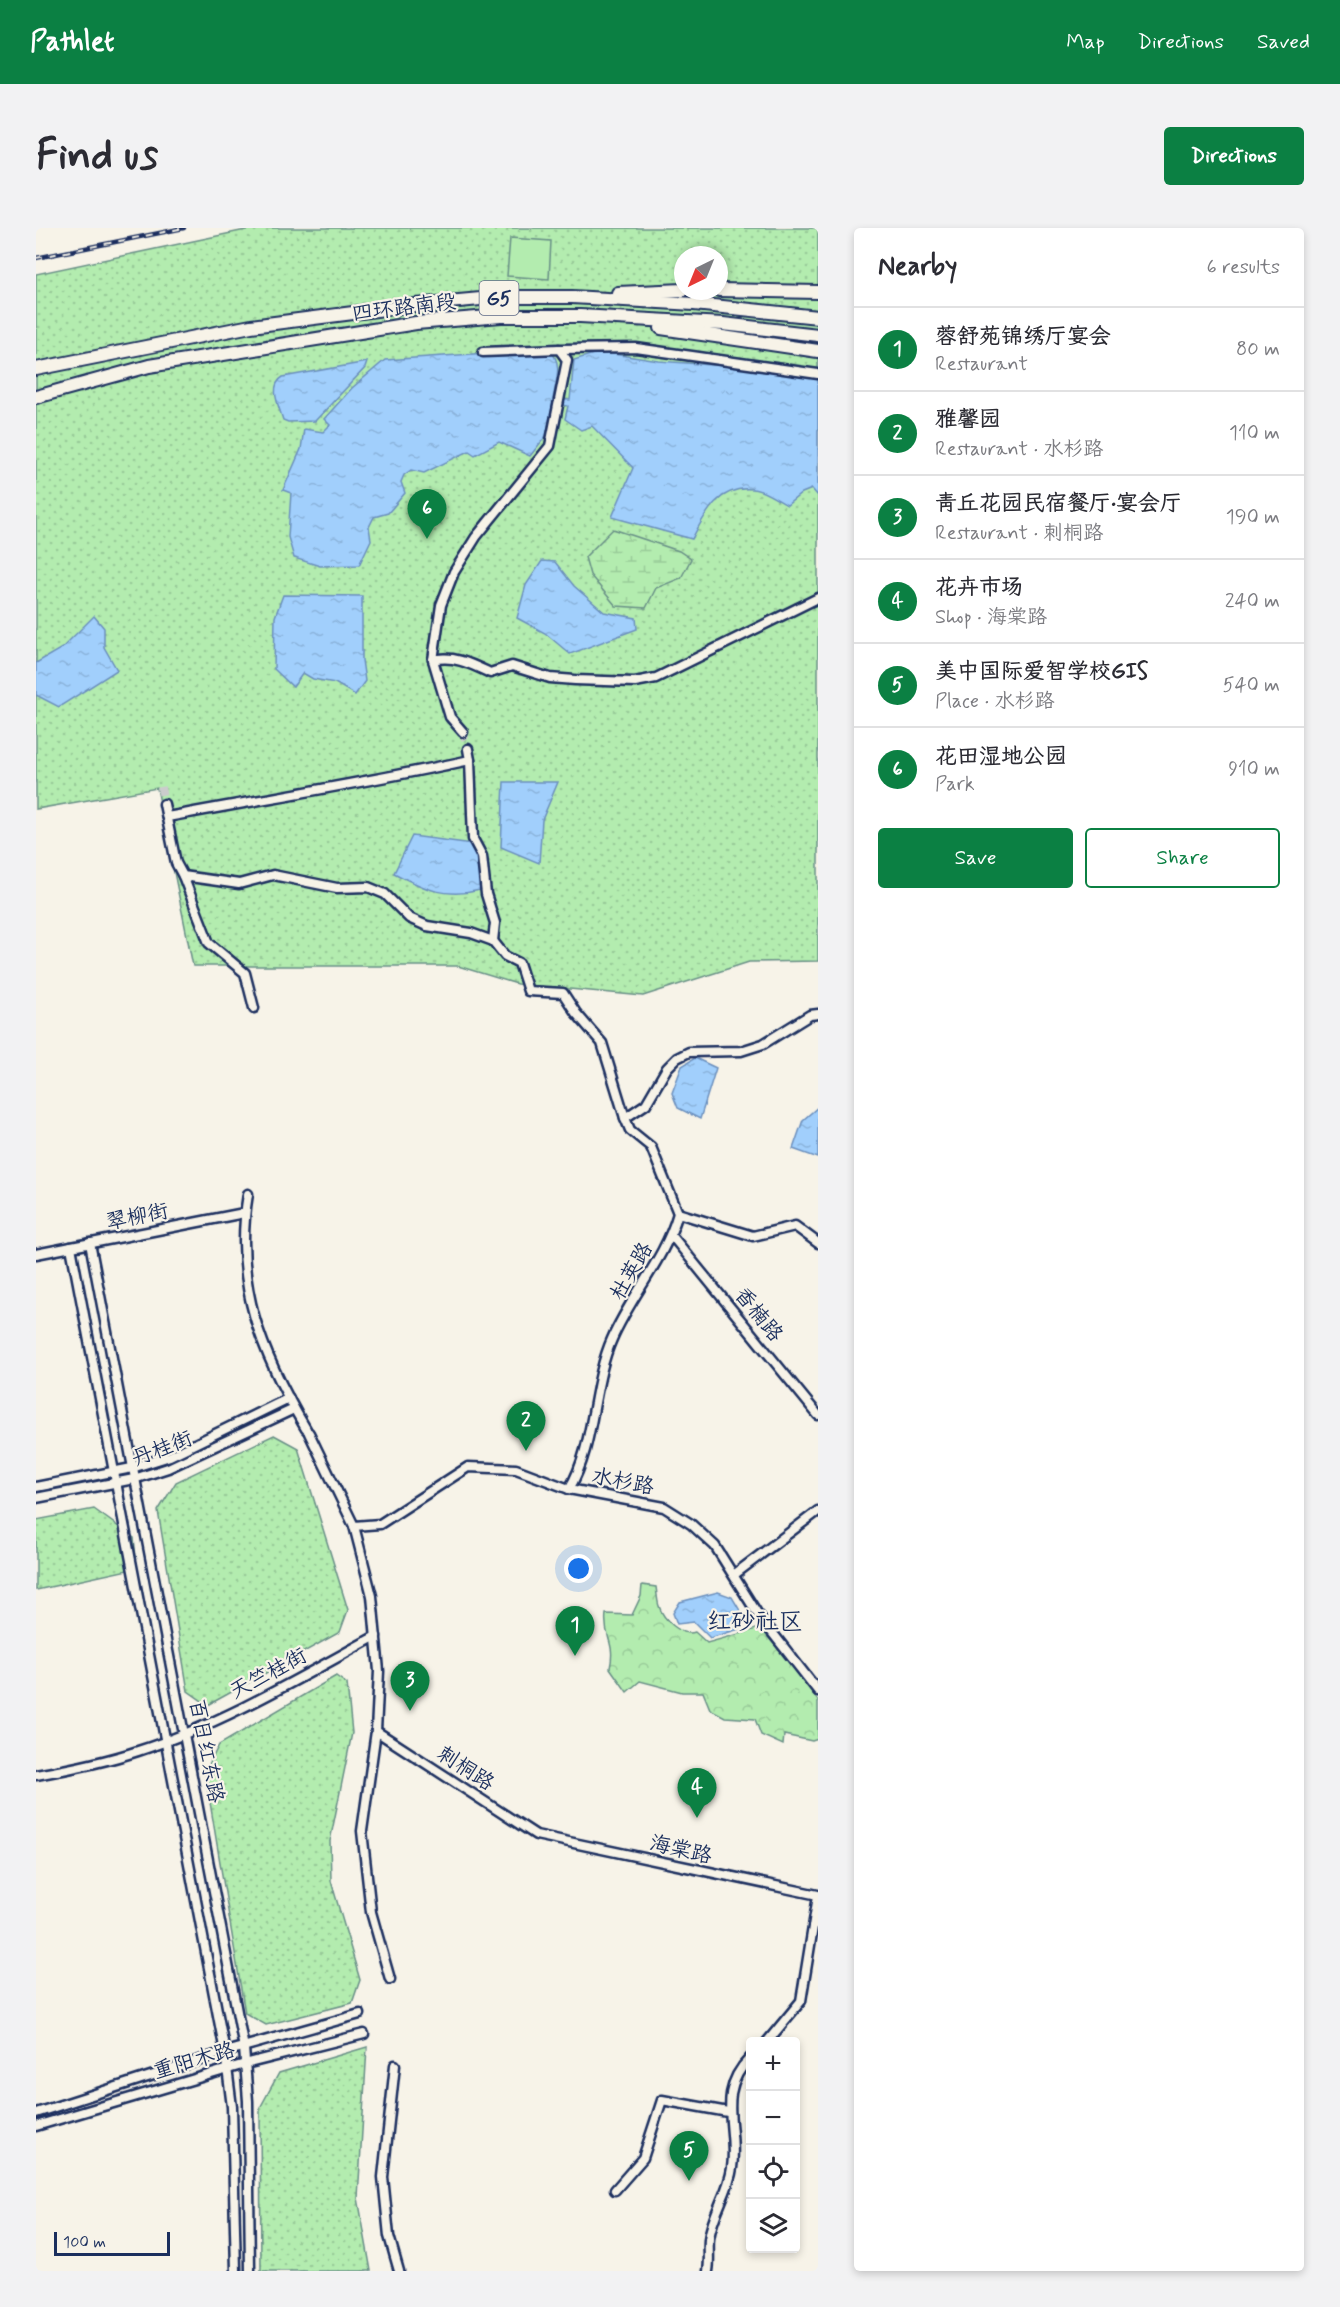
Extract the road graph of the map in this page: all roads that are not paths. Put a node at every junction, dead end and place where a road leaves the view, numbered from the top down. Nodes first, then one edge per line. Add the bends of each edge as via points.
1 (728, 290) edge
2 (674, 291) edge
3 (818, 292) edge
4 (572, 297) junction
5 (580, 316) junction
6 (818, 317) edge
7 (818, 335) edge
8 (559, 349) junction
9 (818, 351) edge
10 (483, 352) dead end
11 (36, 369) edge
12 (818, 374) edge
13 (36, 397) edge
14 (818, 598) edge
15 (433, 660) junction
16 (463, 732) tunnel mouth
17 (468, 748) tunnel mouth
18 (470, 760) junction
19 (164, 804) tunnel mouth
20 (166, 817) junction
21 (183, 876) junction
22 (493, 940) junction
23 (254, 1008) dead end
24 (818, 1014) edge
25 (625, 1118) junction
26 (248, 1194) dead end
27 (244, 1213) junction
28 (678, 1213) junction
29 (672, 1236) junction
30 (90, 1243) junction
31 (818, 1243) edge
32 (71, 1247) junction
33 (36, 1254) edge
34 (289, 1398) junction
35 (294, 1409) junction
36 (818, 1415) edge
37 (132, 1468) junction
38 (114, 1471) junction
39 (134, 1479) junction
40 (116, 1482) junction
41 (36, 1487) edge
42 (569, 1489) junction
43 (36, 1498) edge
44 (818, 1511) edge
45 (354, 1526) junction
46 (735, 1574) junction
47 (376, 1636) junction
48 (818, 1691) edge
49 (376, 1731) junction
50 (185, 1734) junction
51 (166, 1741) junction
52 (36, 1775) edge
53 (536, 1835) joint
54 (818, 1896) edge
55 (390, 1978) dead end
56 (360, 2014) dead end
57 (364, 2034) dead end
58 (771, 2037) edge
59 (244, 2048) junction
60 (225, 2052) junction
61 (245, 2064) junction
62 (746, 2064) edge
63 (395, 2065) dead end
64 (227, 2069) junction
65 (728, 2112) junction
66 (36, 2113) edge
67 (36, 2126) edge
68 (615, 2190) dead end
69 (236, 2271) edge
70 (250, 2271) edge
71 (399, 2271) edge
72 (708, 2271) edge

1 - 3 highway
2 - 4 highway
4 - 6 highway, 四环路南段 / G5
4 - 11 highway, 四环路南段 / G5 via 502,297 252,326
5 - 7 highway, 四环路南段 / G5 via 723,324
5 - 9 highway
5 - 13 highway, 四环路南段 / G5 via 501,316 416,323 149,366
8 - 10 street
8 - 12 street via 636,348
8 - 15 street via 567,360 549,446 476,537 454,572 441,605
14 - 15 street via 656,678 635,682 550,678 512,666 490,673 459,660
15 - 16 street via 450,717
17 - 18 street
18 - 20 street
18 - 22 street via 473,839 482,856 486,894 495,923
19 - 20 street
20 - 21 street via 176,863
21 - 22 street via 239,884 273,875 337,888 368,887 385,894 409,918 427,926
21 - 23 street via 209,943 245,973
22 - 25 street via 505,957 519,963 528,991 563,993 602,1043
24 - 25 street via 763,1044 741,1051 683,1054 667,1068 646,1104
25 - 28 street via 630,1130 651,1147
26 - 27 street
27 - 30 street, 翠柳街
27 - 34 street via 252,1315 269,1362
28 - 29 street, 杜英路
28 - 31 street via 753,1236 795,1226
29 - 36 street, 香楠路
29 - 42 street, 杜英路 via 611,1340 576,1478
30 - 32 street, 翠柳街
30 - 37 street, 百日红东路
32 - 33 street, 翠柳街
32 - 38 street, 百日红东路
34 - 35 street
34 - 37 street, 丹桂街 via 199,1444
35 - 39 street, 丹桂街 via 168,1468
35 - 45 street
37 - 38 street, 丹桂街
37 - 39 street, 百日红东路
38 - 40 street, 百日红东路
38 - 41 street, 丹桂街
39 - 40 street, 丹桂街
39 - 50 street, 百日红东路
40 - 43 street, 丹桂街
40 - 51 street, 百日红东路
42 - 45 street, 水杉路 via 516,1469 468,1467 380,1524
42 - 46 street, 水杉路 via 664,1507 715,1546
44 - 46 street
45 - 47 street via 372,1596
46 - 48 street, 水杉路 via 757,1613
47 - 49 street
47 - 50 street, 天竺桂街
49 - 53 street, 刺桐路
49 - 55 street via 362,1831 371,1911
50 - 51 street, 天竺桂街
50 - 59 street, 百日红东路
51 - 52 street, 天竺桂街 via 100,1763
51 - 60 street, 百日红东路
53 - 54 street, 海棠路
54 - 58 street via 801,2001
56 - 59 street, 重阳木路
57 - 61 street, 重阳木路
59 - 60 street, 重阳木路
59 - 61 street, 百日红东路
60 - 64 street, 百日红东路
60 - 66 street, 重阳木路
61 - 64 street, 重阳木路
61 - 70 street, 百日红东路
62 - 65 street via 733,2084
63 - 71 street via 383,2177
64 - 67 street, 重阳木路
64 - 69 street, 百日红东路 via 232,2107
65 - 68 street via 662,2100 643,2158
65 - 72 street via 734,2142 732,2170 709,2239

